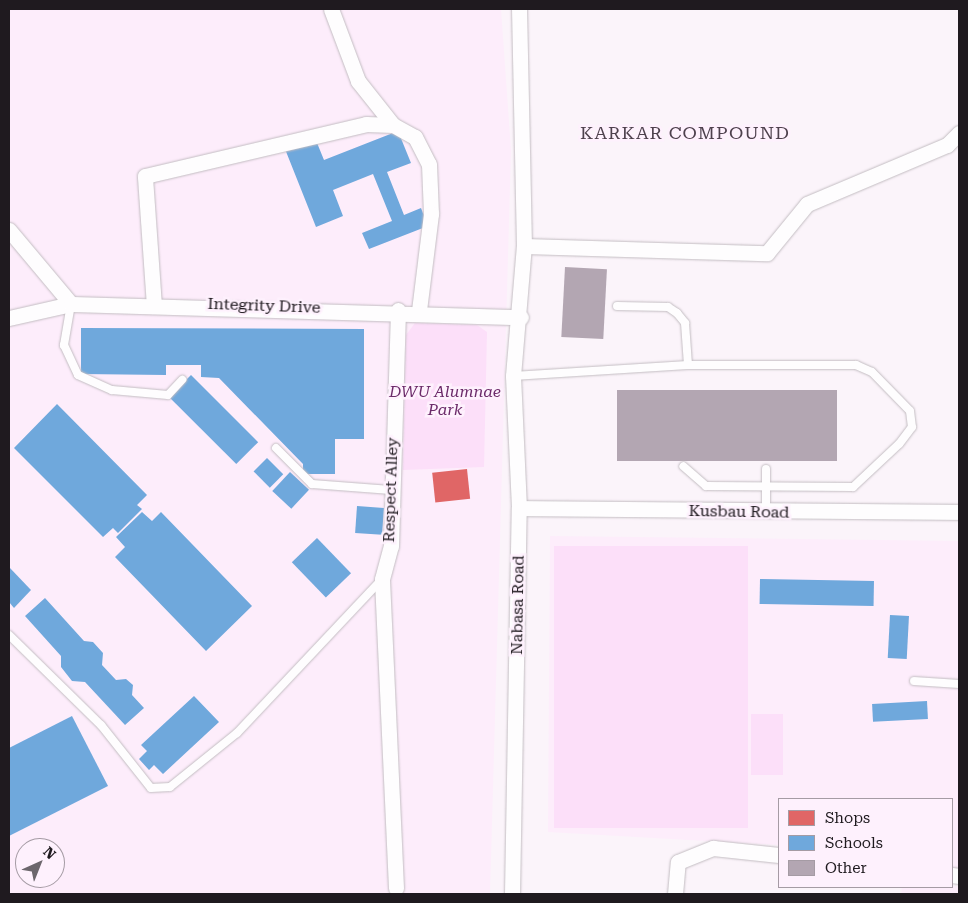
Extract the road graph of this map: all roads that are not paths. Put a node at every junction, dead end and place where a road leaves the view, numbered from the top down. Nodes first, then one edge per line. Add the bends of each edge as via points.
1 (332, 9) edge
2 (519, 9) edge
3 (393, 125) junction
4 (959, 133) edge
5 (9, 230) edge
6 (524, 246) junction
7 (71, 304) junction
8 (154, 306) junction
9 (617, 306) dead end
10 (398, 310) junction
11 (419, 311) junction
12 (521, 317) junction
13 (9, 318) edge
14 (688, 365) junction
15 (513, 376) junction
16 (182, 380) dead end
17 (276, 448) dead end
18 (683, 466) dead end
19 (766, 470) dead end
20 (766, 486) junction
21 (391, 490) junction
22 (519, 508) junction
23 (959, 512) edge
24 (766, 513) junction
25 (382, 579) junction
26 (9, 635) edge
27 (914, 681) dead end
28 (959, 684) edge
29 (778, 855) edge
30 (396, 888) dead end
31 (512, 894) edge
32 (675, 894) edge

1 - 3 street via 358,81
2 - 6 street, Nabasa Road
3 - 8 street via 366,124 286,140 145,176
3 - 11 street via 415,137 429,164 431,214
4 - 6 street via 947,145 807,204 767,253
5 - 7 street
6 - 12 street, Nabasa Road
7 - 8 street, Integrity Drive
7 - 13 street, Integrity Drive
7 - 16 lane via 64,345 78,375 112,390 168,395
8 - 10 street, Integrity Drive
9 - 14 lane via 668,307 677,313 685,323
10 - 11 street, Integrity Drive
10 - 21 street, Respect Alley
11 - 12 street, Integrity Drive
12 - 15 street, Nabasa Road
14 - 15 lane
14 - 20 lane via 856,365 872,372 910,411 912,427 858,484
15 - 22 street, Nabasa Road
17 - 21 lane via 312,484
18 - 20 lane via 706,486
19 - 20 lane
20 - 24 lane
21 - 25 street, Respect Alley via 391,546
22 - 24 street, Kusbau Road
22 - 31 street, Nabasa Road
23 - 24 street, Kusbau Road
25 - 26 lane via 358,610 237,733 170,787 151,788 101,725
25 - 30 street, Respect Alley
27 - 28 lane
29 - 32 street via 713,848 678,862

